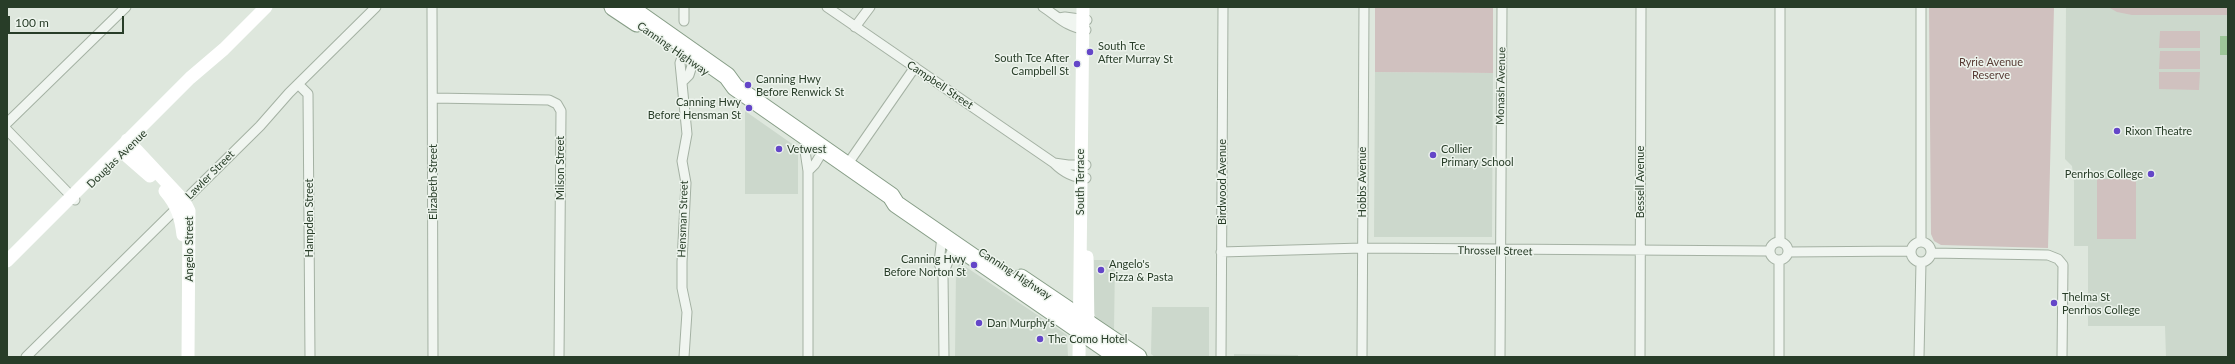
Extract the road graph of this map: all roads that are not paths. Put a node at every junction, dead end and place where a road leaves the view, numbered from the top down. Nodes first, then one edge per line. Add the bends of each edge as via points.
1 (126, 7) edge
2 (266, 7) edge
3 (376, 7) edge
4 (432, 7) edge
5 (613, 7) edge
6 (629, 7) edge
7 (684, 7) edge
8 (827, 7) edge
9 (870, 7) edge
10 (1043, 7) edge
11 (1223, 7) edge
12 (1364, 7) edge
13 (1502, 7) edge
14 (1641, 7) edge
15 (1780, 7) edge
16 (1921, 7) edge
17 (1084, 19) edge
18 (684, 21) dead end
19 (855, 27) junction
20 (689, 54) junction
21 (915, 67) junction
22 (298, 84) junction
23 (433, 98) junction
24 (7, 123) edge
25 (7, 130) edge
26 (819, 145) junction
27 (126, 147) junction
28 (1054, 163) junction
29 (847, 165) junction
30 (808, 171) junction
31 (1083, 172) junction
32 (891, 196) junction
33 (73, 198) junction
34 (180, 204) junction
35 (948, 241) junction
36 (1780, 242) junction
37 (1921, 242) junction
38 (1362, 248) junction
39 (1500, 251) junction
40 (1769, 251) junction
41 (1910, 251) junction
42 (1222, 252) junction
43 (1640, 252) junction
44 (1788, 252) junction
45 (1931, 253) junction
46 (1779, 260) junction
47 (7, 261) edge
48 (1921, 262) junction
49 (7, 267) edge
50 (943, 275) junction
51 (1083, 326) junction
52 (26, 357) edge
53 (182, 357) edge
54 (188, 357) edge
55 (310, 357) edge
56 (433, 357) edge
57 (559, 357) edge
58 (684, 357) edge
59 (808, 357) edge
60 (944, 357) edge
61 (1079, 357) edge
62 (1087, 357) edge
63 (1118, 357) edge
64 (1138, 357) edge
65 (1221, 357) edge
66 (1362, 357) edge
67 (1500, 357) edge
68 (1640, 357) edge
69 (1779, 357) edge
70 (1919, 357) edge
71 (2062, 357) edge

1 - 24 street
2 - 27 main road, Douglas Avenue via 209,67
3 - 22 street, Lawler Street
4 - 23 street, Elizabeth Street
5 - 20 highway, Canning Highway
6 - 20 highway, Canning Highway
7 - 18 street
8 - 19 street, Campbell Street
9 - 19 street
10 - 17 street via 1064,24
11 - 42 street, Birdwood Avenue
12 - 38 street, Hobbs Avenue
13 - 39 street, Monash Avenue
14 - 43 street, Bessell Avenue
15 - 36 street
16 - 37 street
17 - 31 main road, South Terrace
19 - 21 street, Campbell Street
20 - 26 highway, Canning Highway via 727,76 735,87
20 - 58 street, Hensman Street via 689,75 683,81 687,134 682,161 686,183 682,262 682,288 686,312
21 - 28 street, Campbell Street
21 - 29 street
22 - 34 street, Lawler Street via 260,126
22 - 55 street, Hampden Street via 308,94
23 - 56 street, Elizabeth Street
23 - 57 street, Milson Street via 549,100 557,104 561,111
25 - 33 street
26 - 29 highway, Canning Highway
26 - 30 street via 815,164
26 - 30 street via 805,151
27 - 33 main road, Douglas Avenue
27 - 34 main road, Angelo Street
28 - 31 street
28 - 31 street, Campbell Street via 1062,170
29 - 32 highway, Canning Highway
30 - 59 street
31 - 51 main road, South Terrace
32 - 35 highway, Canning Highway via 896,204
32 - 51 highway, Canning Highway via 900,195
33 - 47 main road, Douglas Avenue
33 - 49 main road, Douglas Avenue
34 - 52 street, Lawler Street
34 - 53 main road, Angelo Street via 183,240
34 - 54 main road, Angelo Street via 189,211 190,220
35 - 50 street
35 - 50 street via 939,263
35 - 51 highway, Canning Highway
36 - 40 street via 1772,244
36 - 44 street via 1785,244
37 - 41 street
37 - 45 street via 1930,246
38 - 39 street, Throssell Street
38 - 42 street, Throssell Street
38 - 66 street, Hobbs Avenue
39 - 43 street, Throssell Street
39 - 67 street, Monash Avenue
40 - 43 street, Throssell Street
40 - 46 street via 1771,257
41 - 44 street
41 - 48 street via 1915,260
42 - 65 street, Birdwood Avenue
43 - 68 street, Bessell Avenue
44 - 46 street via 1786,257
45 - 48 street via 1929,259
45 - 71 street via 2048,255 2058,259 2063,265
46 - 69 street
48 - 70 street
50 - 60 street
51 - 61 main road, South Terrace
51 - 62 main road, South Terrace
51 - 63 highway, Canning Highway
51 - 64 highway, Canning Highway

